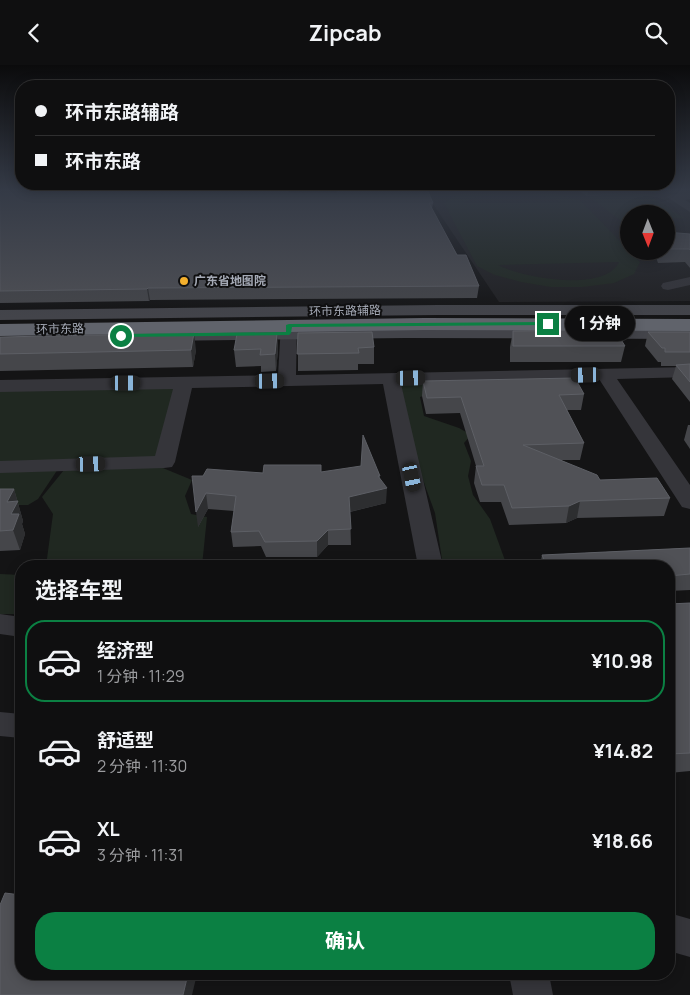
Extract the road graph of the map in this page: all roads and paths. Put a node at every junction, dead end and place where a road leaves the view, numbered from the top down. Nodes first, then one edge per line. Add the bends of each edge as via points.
1 (690, 281) edge
2 (668, 286) dead end
3 (690, 310) edge
4 (0, 315) edge
5 (690, 317) edge
6 (0, 323) edge
7 (690, 325) edge
8 (289, 329) junction
9 (0, 330) edge
10 (690, 333) edge
11 (0, 338) edge
12 (690, 372) edge
13 (605, 375) junction
14 (391, 378) junction
15 (287, 381) junction
16 (184, 383) junction
17 (0, 386) edge
18 (0, 467) edge
19 (690, 502) edge
20 (430, 560) edge
21 (0, 624) edge
22 (15, 626) edge
23 (0, 724) edge
24 (15, 725) edge
25 (675, 934) edge
26 (690, 938) edge
27 (529, 980) edge
28 (533, 995) edge

1 - 2 street
3 - 4 main road, 环市东路辅路
5 - 6 highway, 环市东路
7 - 8 highway, 环市东路
8 - 9 highway, 环市东路
8 - 10 main road, 环市东路辅路
8 - 11 main road, 环市东路辅路
8 - 15 street
12 - 13 street
13 - 14 street
13 - 19 street
14 - 15 street
14 - 20 street
15 - 16 street
16 - 17 street
16 - 18 street via 164,462
21 - 22 street
23 - 24 street
25 - 26 street
27 - 28 street

